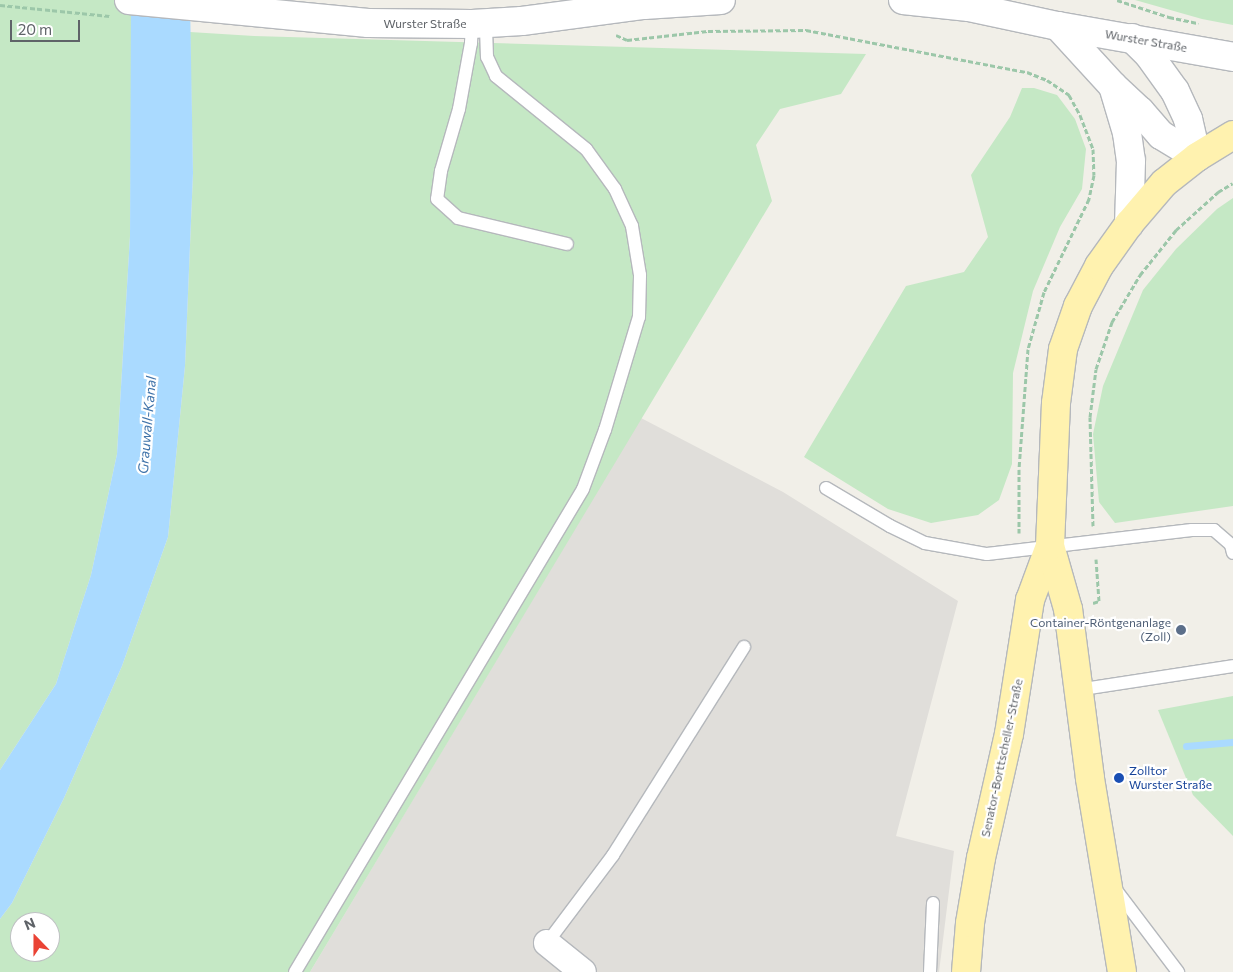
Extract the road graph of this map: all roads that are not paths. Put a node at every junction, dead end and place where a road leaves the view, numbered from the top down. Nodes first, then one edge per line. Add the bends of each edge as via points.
1 (129, 0) edge
2 (722, 0) edge
3 (903, 0) edge
4 (479, 24) junction
5 (1058, 26) junction
6 (1132, 38) junction
7 (1233, 57) edge
8 (1113, 86) junction
9 (1233, 135) edge
10 (1197, 157) junction
11 (1129, 224) junction
12 (567, 244) dead end
13 (826, 488) dead end
14 (1050, 546) junction
15 (1233, 553) edge
16 (744, 647) dead end
17 (1233, 666) edge
18 (1077, 690) junction
19 (1105, 875) junction
20 (933, 903) dead end
21 (547, 943) joint
22 (572, 969) edge
23 (295, 972) edge
24 (930, 972) edge
25 (966, 972) edge
26 (1122, 972) edge
27 (1178, 972) edge

1 - 4 main road, Wurster Straße via 368,24
2 - 4 main road, Wurster Straße via 644,5
3 - 5 main road, Wurster Straße via 969,7
4 - 12 lane via 471,43 437,199 458,218
4 - 23 lane via 487,57 496,76 586,149 615,189 632,226 640,275 639,317 605,430 583,489
5 - 6 main road, Wurster Straße
5 - 8 main road
6 - 7 main road, Wurster Straße
6 - 10 main road via 1175,91 1188,119
8 - 10 main road via 1161,136
8 - 11 main road via 1127,133 1131,161
9 - 10 main road
10 - 11 main road, Senator-Borttscheller-Straße via 1164,183
11 - 14 main road, Senator-Borttscheller-Straße via 1099,266 1082,298 1063,349 1056,404
13 - 14 lane via 890,526 926,542 987,554
14 - 15 lane via 1214,530 1231,544
14 - 18 main road, Senator-Borttscheller-Straße via 1068,609
14 - 25 main road, Senator-Borttscheller-Straße via 1030,600 1009,734 978,876
16 - 21 lane via 613,855
17 - 18 lane
18 - 19 main road, Senator-Borttscheller-Straße
19 - 26 main road, Senator-Borttscheller-Straße
19 - 27 lane
20 - 24 lane
21 - 22 street

